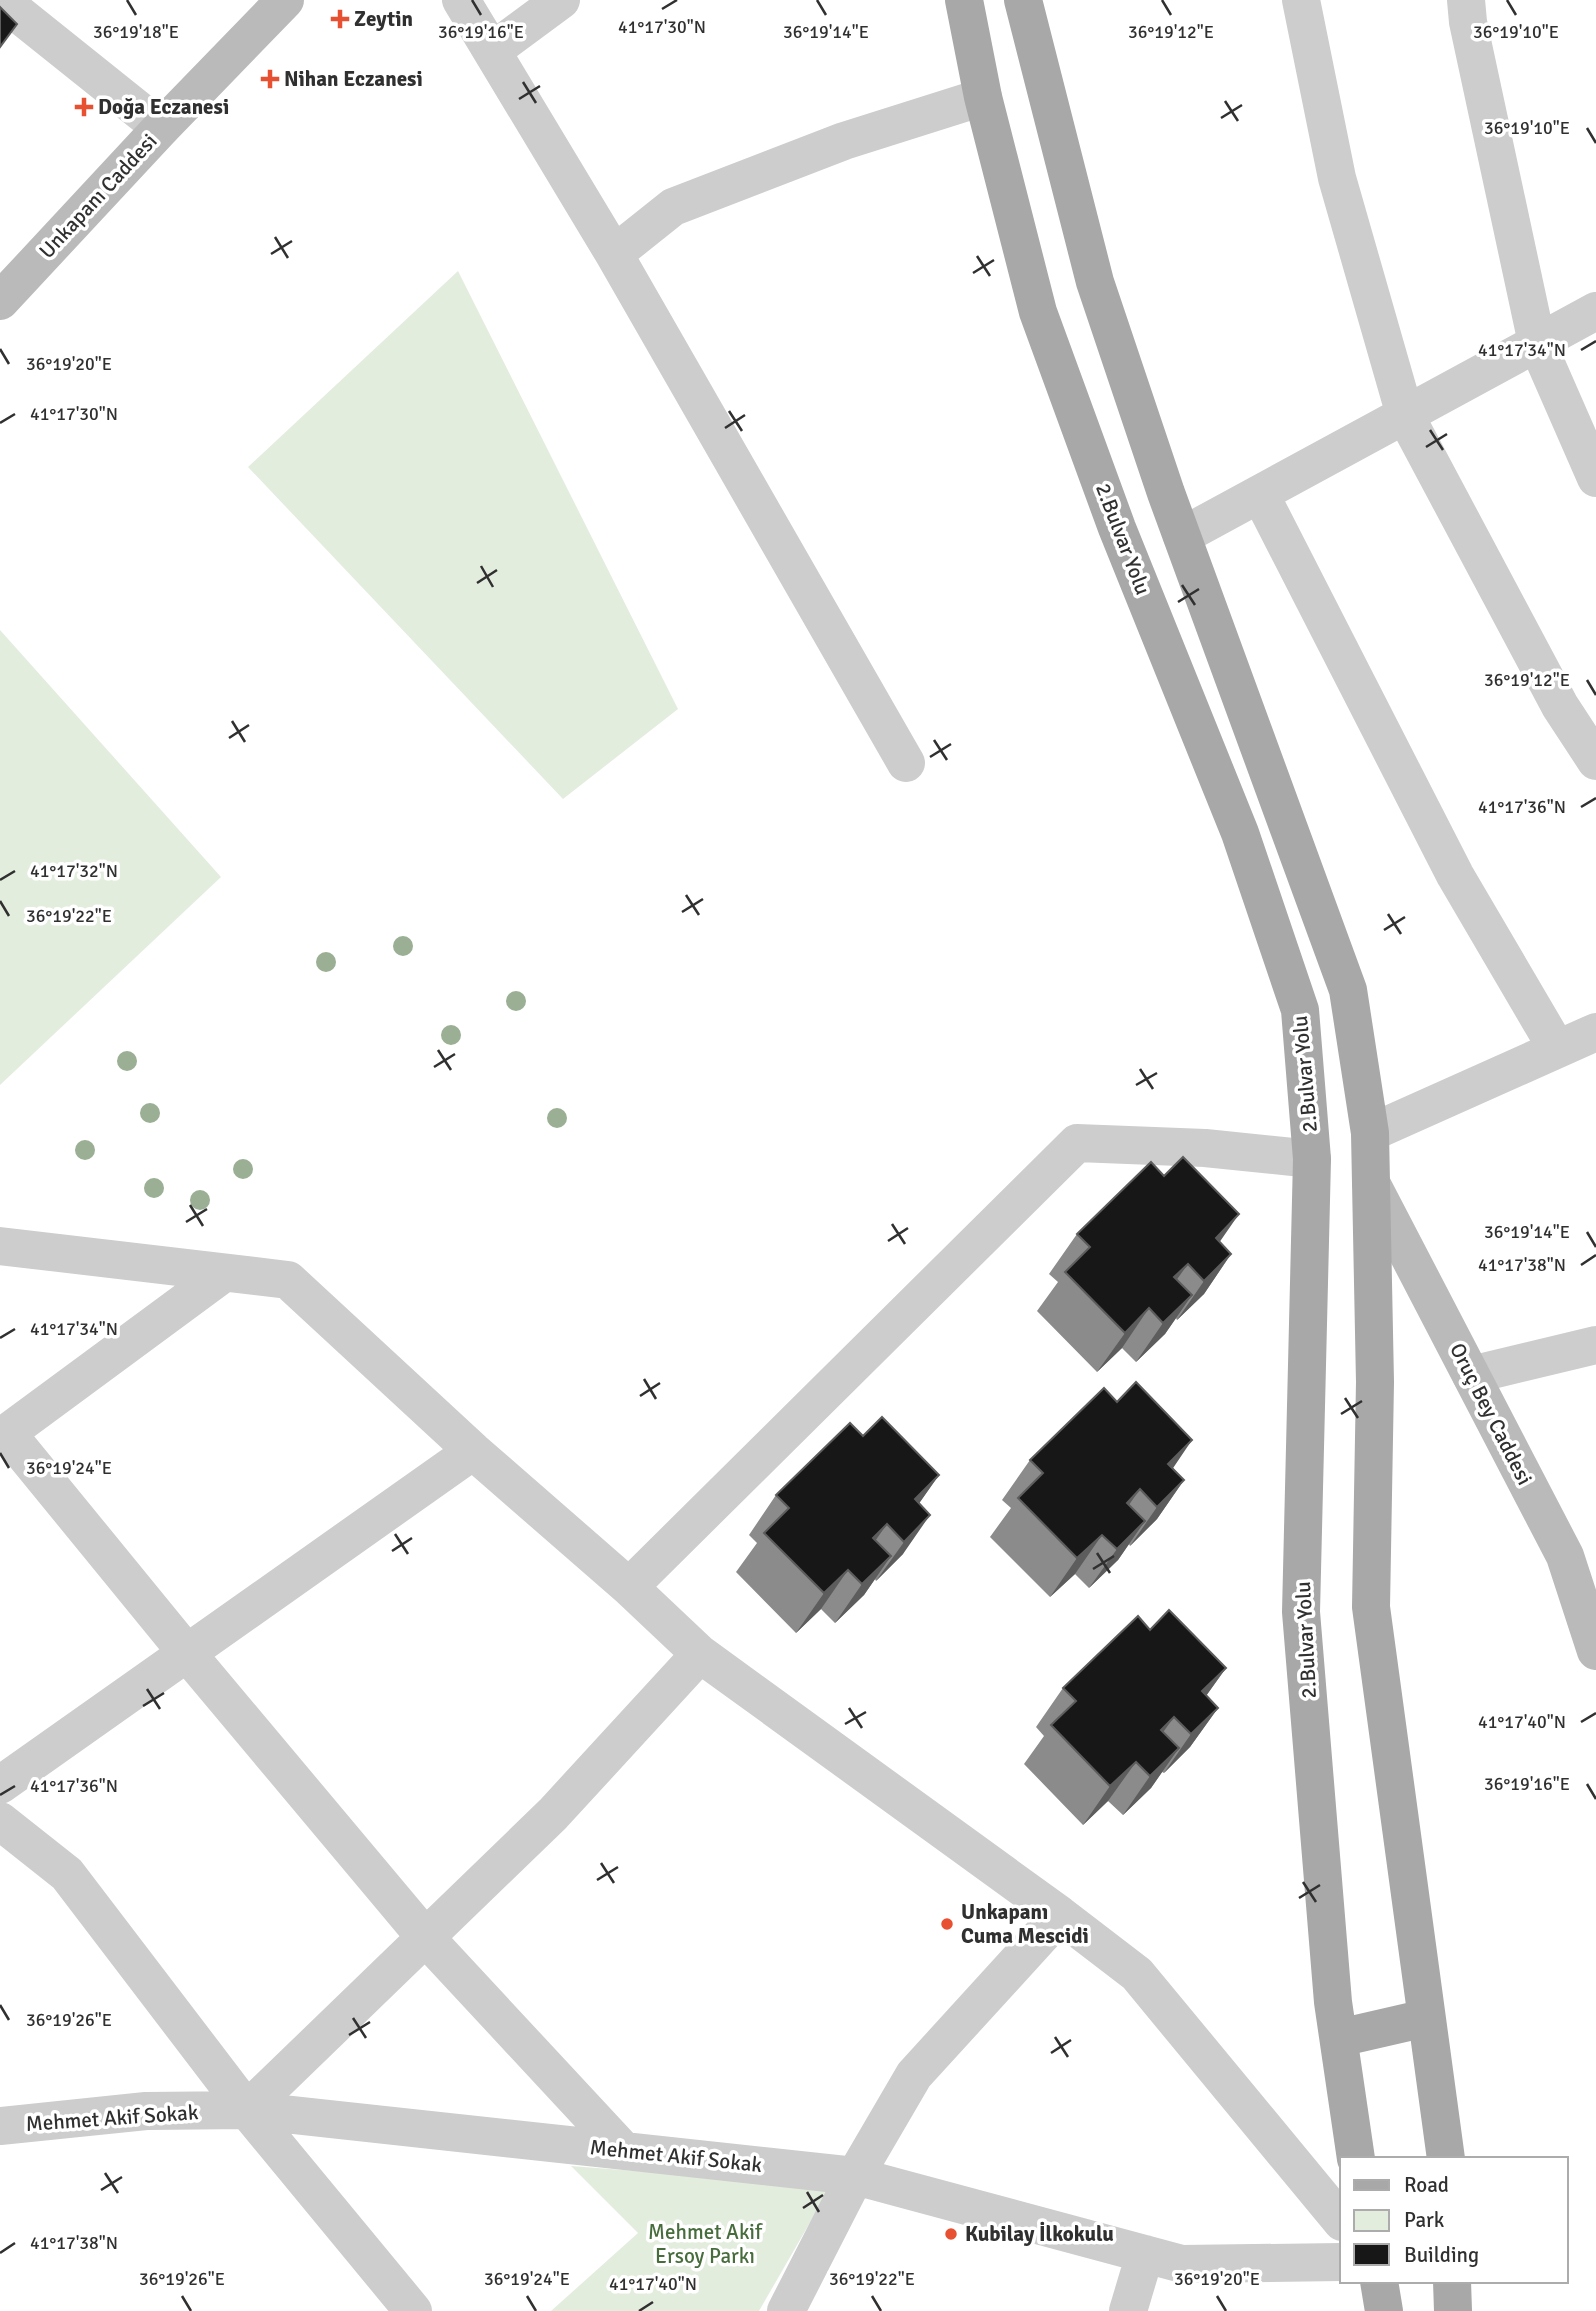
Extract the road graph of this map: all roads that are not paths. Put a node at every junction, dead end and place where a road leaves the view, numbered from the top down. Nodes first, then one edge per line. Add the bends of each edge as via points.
1 (1, 0) edge
2 (285, 0) edge
3 (461, 0) edge
4 (561, 0) edge
5 (964, 0) edge
6 (1023, 0) edge
7 (1301, 0) edge
8 (1466, 0) edge
9 (492, 51) junction
10 (983, 97) junction
11 (161, 128) junction
12 (614, 254) junction
13 (0, 301) edge
14 (1596, 311) edge
15 (1536, 343) junction
16 (1405, 415) junction
17 (1596, 478) edge
18 (1260, 494) junction
19 (1182, 536) junction
20 (1596, 761) edge
21 (906, 763) dead end
22 (1596, 1032) edge
23 (1557, 1049) junction
24 (1370, 1133) junction
25 (1312, 1159) junction
26 (1371, 1183) junction
27 (0, 1246) edge
28 (224, 1273) junction
29 (1596, 1345) edge
30 (1471, 1375) junction
31 (4, 1436) edge
32 (473, 1451) junction
33 (629, 1587) junction
34 (1596, 1651) edge
35 (186, 1652) junction
36 (700, 1654) junction
37 (0, 1785) edge
38 (0, 1821) edge
39 (1060, 1915) junction
40 (425, 1937) junction
41 (1426, 2018) junction
42 (1339, 2038) junction
43 (247, 2110) junction
44 (0, 2126) edge
45 (622, 2150) junction
46 (1356, 2157) edge
47 (1446, 2157) edge
48 (855, 2176) junction
49 (1340, 2220) edge
50 (1144, 2254) junction
51 (1340, 2262) edge
52 (1379, 2283) edge
53 (413, 2311) edge
54 (786, 2311) edge
55 (1128, 2311) edge
56 (1384, 2311) edge

1 - 11 street
2 - 11 main road, Unkapanı Caddesi
3 - 9 street
4 - 9 street
5 - 10 main road, 2.Bulvar Yolu
6 - 19 main road via 1095,282
7 - 16 street via 1337,178
8 - 15 street
9 - 12 street
10 - 12 street via 844,141 673,207
10 - 25 main road, 2.Bulvar Yolu via 1038,312 1117,528 1240,833 1300,1010
11 - 13 main road, Unkapanı Caddesi
12 - 21 street
14 - 15 street
15 - 16 street
15 - 17 street
16 - 18 street
16 - 20 street via 1560,706
18 - 19 street
18 - 23 street via 1455,875
19 - 24 main road via 1348,990
22 - 23 street
23 - 24 street
24 - 26 main road
25 - 33 street via 1077,1143
25 - 42 main road, 2.Bulvar Yolu via 1301,1612
26 - 30 main road, Oruç Bey Caddesi
26 - 41 main road via 1375,1382 1371,1607
27 - 28 street
28 - 31 street
28 - 32 street via 288,1280
29 - 30 street
30 - 34 main road, Oruç Bey Caddesi via 1565,1556
31 - 35 street
32 - 33 street
32 - 35 street
33 - 36 street
35 - 37 street
35 - 40 street
36 - 39 street
36 - 40 street via 553,1814
38 - 43 street via 67,1874
39 - 48 street via 914,2075
39 - 49 street via 1137,1974
40 - 43 street
40 - 45 street
41 - 42 main road
41 - 47 main road
42 - 46 main road, 2.Bulvar Yolu
43 - 44 street, Mehmet Akif Sokak via 146,2111
43 - 45 street, Mehmet Akif Sokak
43 - 53 street
45 - 48 street, Mehmet Akif Sokak
48 - 50 street, Mehmet Akif Sokak
48 - 54 street
50 - 51 street, Mehmet Akif Sokak via 1182,2264
50 - 55 street
52 - 56 main road

